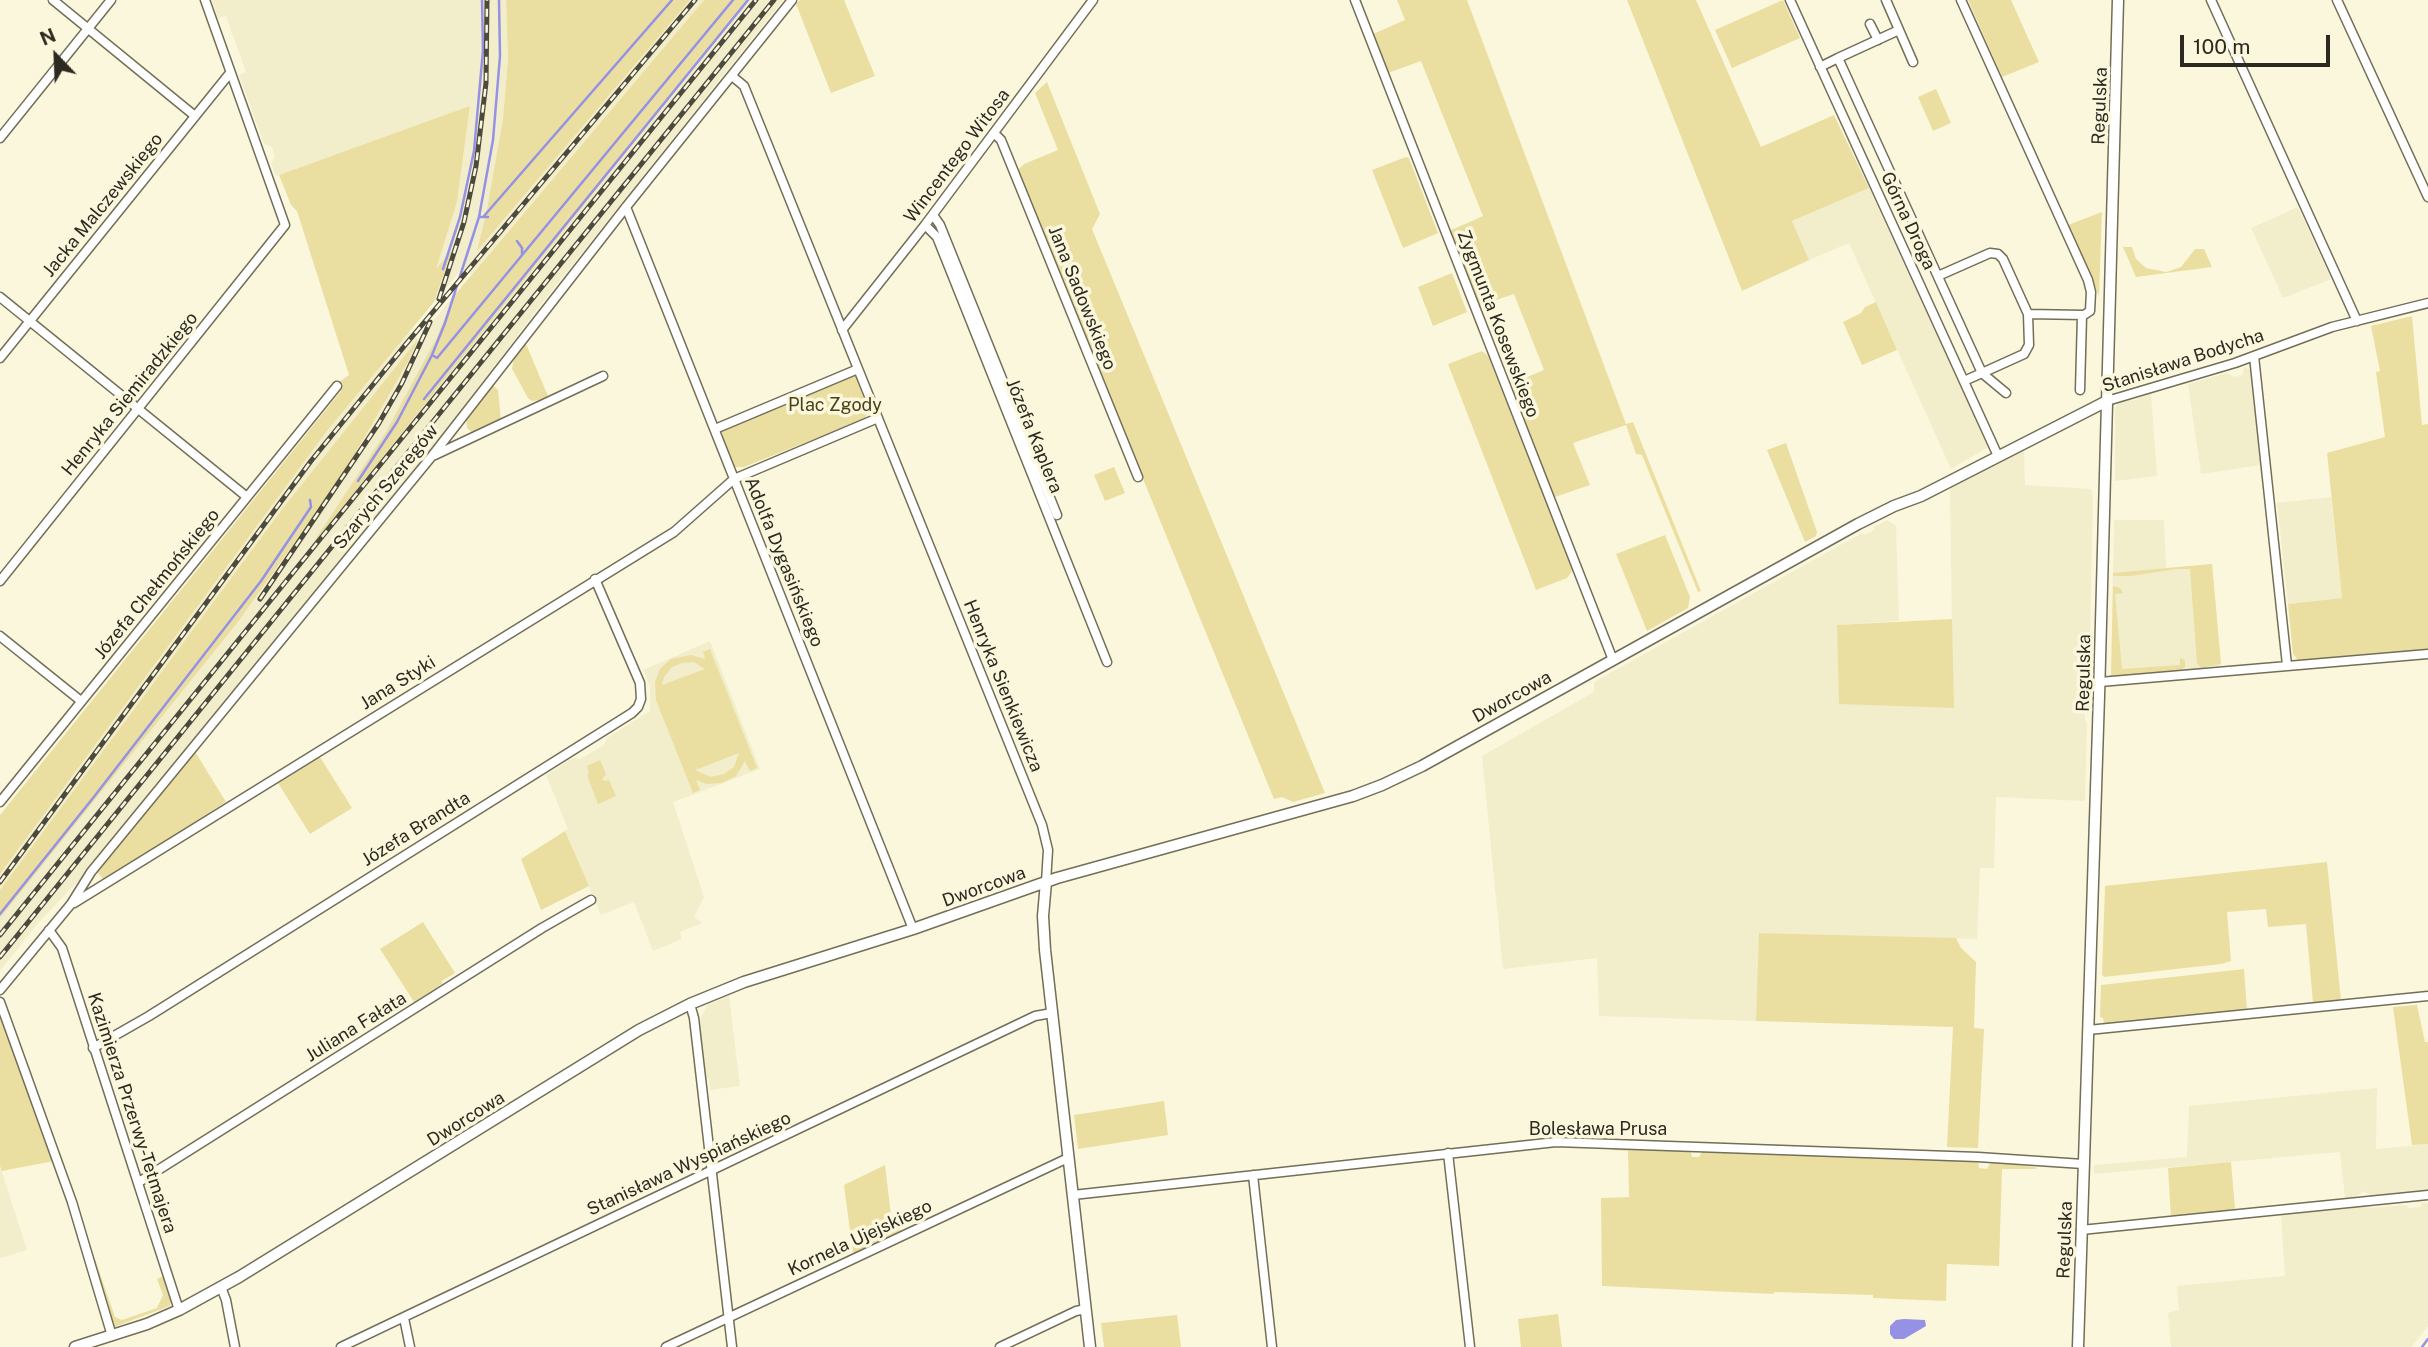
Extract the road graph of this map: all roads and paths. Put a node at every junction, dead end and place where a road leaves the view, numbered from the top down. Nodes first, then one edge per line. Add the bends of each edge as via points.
1 (53, 0) edge
2 (111, 0) edge
3 (205, 0) edge
4 (792, 0) edge
5 (1093, 0) edge
6 (1355, 0) edge
7 (1790, 0) edge
8 (1885, 0) edge
9 (1961, 0) edge
10 (2118, 0) edge
11 (2211, 0) edge
12 (2337, 0) edge
13 (1870, 24) dead end
14 (89, 29) junction
15 (1899, 30) junction
16 (1878, 40) junction
17 (1838, 58) junction
18 (1913, 62) dead end
19 (1820, 67) junction
20 (230, 73) junction
21 (732, 76) junction
22 (195, 116) junction
23 (994, 133) junction
24 (0, 138) edge
25 (2428, 197) edge
26 (626, 207) junction
27 (933, 215) junction
28 (925, 225) junction
29 (1938, 276) junction
30 (0, 296) edge
31 (2428, 303) edge
32 (2028, 314) junction
33 (2082, 316) junction
34 (30, 321) junction
35 (2357, 321) junction
36 (842, 330) junction
37 (2254, 356) junction
38 (0, 358) edge
39 (858, 369) junction
40 (1982, 373) junction
41 (603, 376) dead end
42 (1964, 381) junction
43 (337, 386) dead end
44 (2080, 390) dead end
45 (2006, 393) dead end
46 (2107, 401) junction
47 (138, 409) junction
48 (878, 418) junction
49 (715, 429) junction
50 (432, 456) junction
51 (1998, 456) junction
52 (1138, 477) dead end
53 (734, 479) junction
54 (1921, 496) joint
55 (247, 497) junction
56 (1057, 515) dead end
57 (596, 579) junction
58 (0, 582) edge
59 (0, 636) edge
60 (2428, 654) edge
61 (1613, 660) junction
62 (1107, 662) dead end
63 (2287, 665) junction
64 (2100, 682) junction
65 (81, 701) junction
66 (0, 802) edge
67 (1046, 882) junction
68 (591, 900) dead end
69 (71, 904) junction
70 (913, 929) junction
71 (49, 930) junction
72 (0, 990) edge
73 (2428, 996) edge
74 (0, 1002) edge
75 (690, 1004) junction
76 (1052, 1013) junction
77 (2088, 1030) junction
78 (93, 1048) junction
79 (1448, 1153) junction
80 (1068, 1158) junction
81 (2083, 1164) junction
82 (712, 1172) junction
83 (1253, 1175) junction
84 (139, 1182) junction
85 (1073, 1195) junction
86 (2428, 1195) edge
87 (2081, 1230) junction
88 (221, 1287) junction
89 (1086, 1309) junction
90 (179, 1310) junction
91 (404, 1318) junction
92 (728, 1318) junction
93 (112, 1336) junction
94 (75, 1347) edge
95 (235, 1347) edge
96 (341, 1347) edge
97 (410, 1347) edge
98 (666, 1347) edge
99 (732, 1347) edge
100 (1000, 1347) edge
101 (1090, 1347) edge
102 (1272, 1347) edge
103 (1470, 1347) edge
104 (2078, 1347) edge

1 - 14 street
2 - 14 street
3 - 20 street
4 - 21 street, Szarych Szeregów
5 - 23 street, Wincentego Witosa
6 - 61 street, Zygmunta Kosewskiego
7 - 19 street, Górna Droga
8 - 15 street
9 - 33 street via 2088,280 2090,311
10 - 46 street, Regulska
11 - 35 street
12 - 25 street
13 - 16 street
14 - 22 street
14 - 24 street
15 - 16 street
15 - 18 street
16 - 17 street
17 - 19 street
17 - 29 street
19 - 42 street, Górna Droga
20 - 22 street, Jacka Malczewskiego
20 - 47 street, Henryka Siemiradzkiego via 285,225
21 - 26 street, Szarych Szeregów
21 - 36 street, Henryka Sienkiewicza via 744,86
22 - 34 street, Jacka Malczewskiego
23 - 27 street, Wincentego Witosa
23 - 52 street, Jana Sadowskiego
26 - 49 street, Adolfa Dygasińskiego
26 - 50 street, Szarych Szeregów
27 - 28 street, Wincentego Witosa
27 - 56 street, Józefa Kaplera
28 - 36 street, Wincentego Witosa
28 - 62 street, Józefa Kaplera via 937,237
29 - 32 street via 1987,254 1998,254
29 - 40 street
30 - 34 street
31 - 35 street, Stanisława Bodycha
32 - 33 street
32 - 40 street via 2027,351
33 - 44 street
34 - 38 street, Jacka Malczewskiego
34 - 47 street
35 - 37 street, Stanisława Bodycha
36 - 39 street, Henryka Sienkiewicza
37 - 46 street, Stanisława Bodycha
37 - 63 street
39 - 48 street, Henryka Sienkiewicza
39 - 49 street
40 - 42 street
40 - 45 street
41 - 50 street
42 - 51 street, Górna Droga
43 - 55 street, Józefa Chełmońskiego
46 - 51 street, Stanisława Bodycha
46 - 64 street, Regulska
47 - 55 street
47 - 58 street, Henryka Siemiradzkiego
48 - 53 street
48 - 67 street, Henryka Sienkiewicza via 1042,825 1048,850
49 - 53 street, Adolfa Dygasińskiego
50 - 69 street, Szarych Szeregów via 91,872
51 - 54 street, Stanisława Bodycha
53 - 57 street, Jana Styki via 674,532
53 - 70 street, Adolfa Dygasińskiego
54 - 61 street, Dworcowa via 1846,530
55 - 65 street, Józefa Chełmońskiego
57 - 69 street, Jana Styki
57 - 78 street, Józefa Brandta via 640,683 641,699 632,713
59 - 65 street
60 - 63 street
61 - 67 street, Dworcowa via 1369,791
63 - 64 street
64 - 77 street, Regulska
65 - 66 street, Józefa Chełmońskiego
67 - 70 street, Dworcowa
67 - 76 street, Henryka Sienkiewicza via 1043,928
68 - 84 street, Juliana Fałata
69 - 71 street, Szarych Szeregów
70 - 75 street, Dworcowa via 744,982
71 - 72 street, Szarych Szeregów
71 - 78 street, Kazimierza Przerwy-Tetmajera via 58,940
73 - 77 street
74 - 93 street via 72,1202
75 - 82 street
75 - 88 street, Dworcowa via 639,1030
76 - 80 street, Henryka Sienkiewicza
76 - 82 street, Stanisława Wyspiańskiego via 1035,1016
77 - 81 street, Regulska
78 - 84 street, Kazimierza Przerwy-Tetmajera
79 - 81 street, Bolesława Prusa via 1556,1142
79 - 83 street, Bolesława Prusa
79 - 103 street
80 - 85 street, Henryka Sienkiewicza
80 - 92 street, Kornela Ujejskiego
81 - 87 street, Regulska
82 - 91 street, Stanisława Wyspiańskiego
82 - 92 street
83 - 85 street, Bolesława Prusa
83 - 102 street
84 - 90 street, Kazimierza Przerwy-Tetmajera
85 - 89 street, Henryka Sienkiewicza
86 - 87 street
87 - 104 street, Regulska
88 - 90 street, Dworcowa
88 - 95 street
89 - 100 street
89 - 101 street, Henryka Sienkiewicza
90 - 93 street, Dworcowa
91 - 96 street, Stanisława Wyspiańskiego
91 - 97 street
92 - 98 street, Kornela Ujejskiego
92 - 99 street
93 - 94 street, Dworcowa

